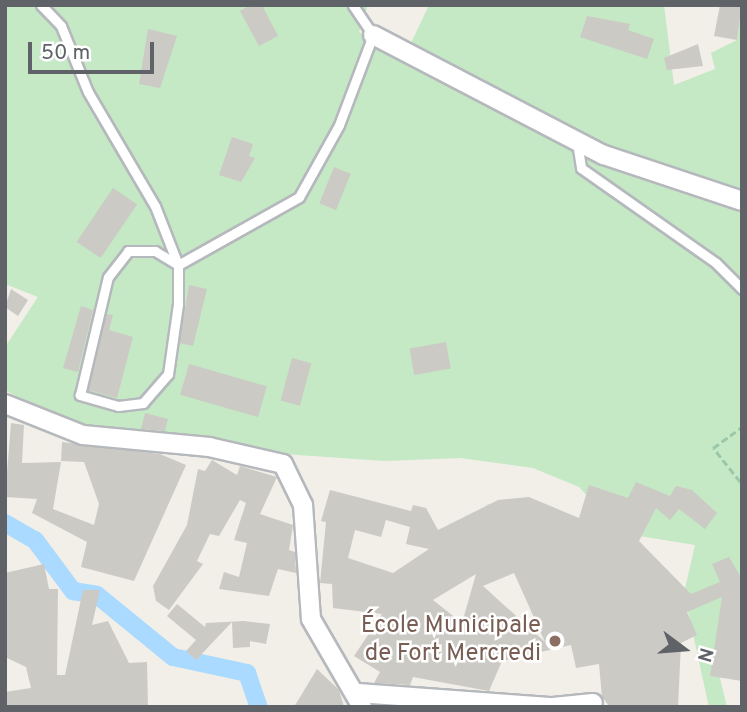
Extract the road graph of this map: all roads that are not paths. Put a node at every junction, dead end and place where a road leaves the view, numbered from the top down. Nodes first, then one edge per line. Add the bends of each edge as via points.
1 (41, 5) edge
2 (353, 5) edge
3 (373, 36) junction
4 (576, 141) junction
5 (742, 201) edge
6 (178, 265) junction
7 (742, 289) edge
8 (5, 404) edge
9 (360, 700) edge
10 (593, 703) dead end
11 (551, 707) edge

1 - 6 lane via 61,26 88,92 149,195
2 - 3 lane
3 - 4 street
3 - 6 lane via 339,125 299,197
4 - 5 street
4 - 7 lane via 581,168 716,263
6 - 6 lane via 173,344 162,382 143,403 117,406 80,395 108,277 128,251 155,251
8 - 9 street via 83,435 209,447 284,464 303,505 311,619
9 - 11 street
10 - 11 street

